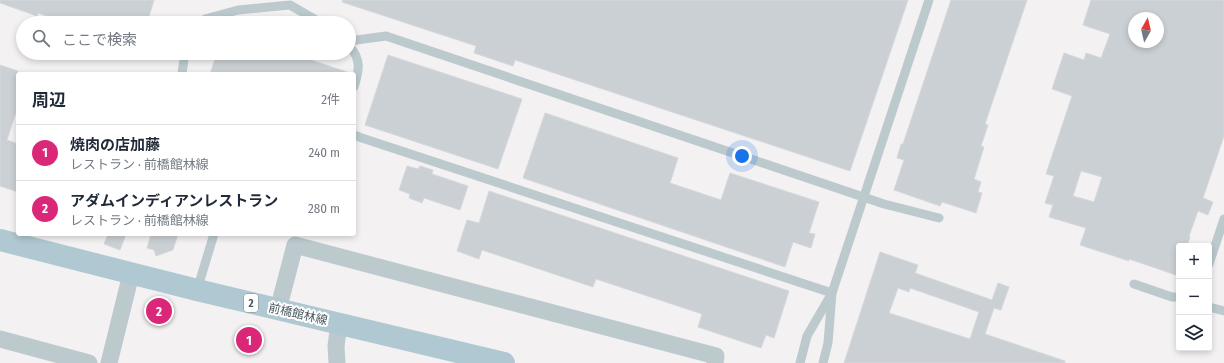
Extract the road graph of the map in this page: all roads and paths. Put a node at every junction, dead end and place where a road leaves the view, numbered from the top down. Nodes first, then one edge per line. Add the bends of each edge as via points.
1 (929, 0) edge
2 (291, 2) edge
3 (216, 16) edge
4 (311, 16) edge
5 (356, 40) edge
6 (356, 57) edge
7 (184, 60) edge
8 (182, 72) edge
9 (356, 80) edge
10 (356, 136) edge
11 (864, 196) junction
12 (939, 218) dead end
13 (1224, 219) edge
14 (213, 236) edge
15 (0, 240) edge
16 (1212, 255) edge
17 (131, 274) junction
18 (1134, 284) dead end
19 (197, 290) junction
20 (832, 293) junction
21 (1176, 297) edge
22 (1212, 308) edge
23 (278, 310) junction
24 (1224, 311) edge
25 (339, 324) junction
26 (0, 339) edge
27 (89, 363) edge
28 (109, 363) edge
29 (338, 363) edge
30 (504, 363) edge
31 (715, 363) edge
32 (800, 363) edge
33 (823, 363) edge

1 - 11 lane
2 - 3 lane
2 - 4 lane
5 - 11 lane via 386,36
6 - 9 lane via 359,69
7 - 8 lane
10 - 20 lane
11 - 12 lane via 884,204
11 - 20 lane
13 - 16 lane
14 - 19 lane
15 - 17 main road, 前橋館林線 / 2
17 - 19 main road, 前橋館林線 / 2
17 - 28 street
18 - 21 lane
19 - 23 main road, 前橋館林線 / 2
20 - 32 lane via 807,336
20 - 33 lane via 828,343
22 - 24 lane
23 - 25 main road, 前橋館林線 / 2
23 - 31 street via 294,245 716,356
25 - 29 street via 336,346
25 - 30 main road, 前橋館林線 / 2
26 - 27 street

